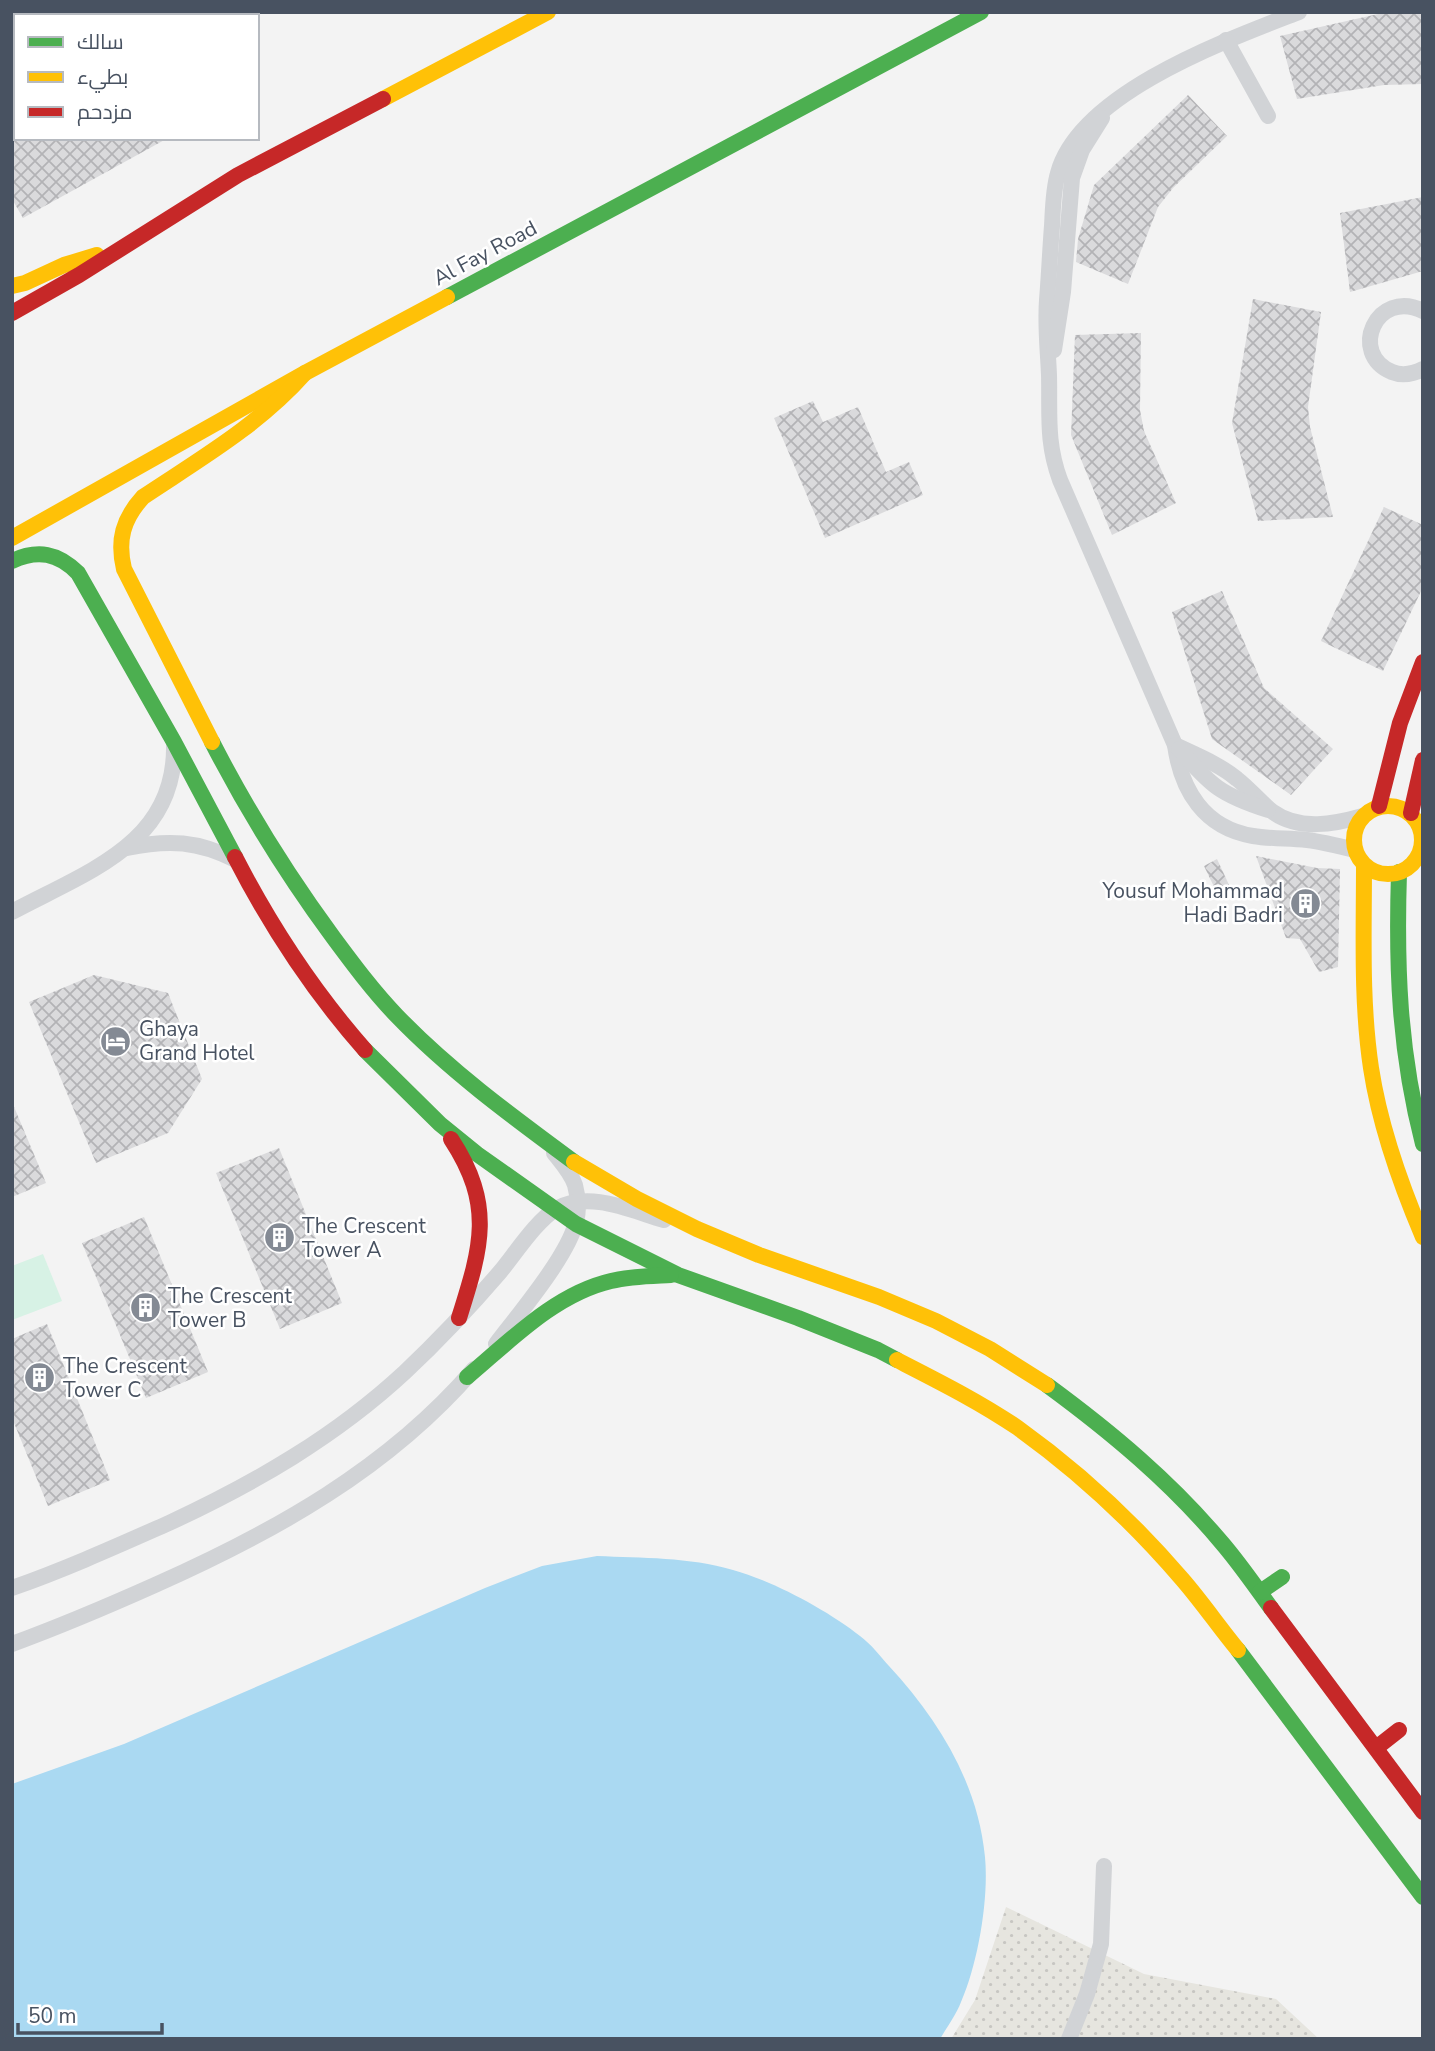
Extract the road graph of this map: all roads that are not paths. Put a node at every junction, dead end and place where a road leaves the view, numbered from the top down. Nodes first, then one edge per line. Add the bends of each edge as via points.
1 (548, 12) edge
2 (981, 12) edge
3 (1298, 12) edge
4 (1226, 40) junction
5 (1268, 116) dead end
6 (120, 250) junction
7 (12, 286) edge
8 (1423, 311) edge
9 (12, 313) edge
10 (1423, 369) edge
11 (305, 373) junction
12 (12, 538) edge
13 (12, 561) edge
14 (1423, 662) edge
15 (174, 742) junction
16 (1175, 745) junction
17 (1423, 760) edge
18 (1233, 798) junction
19 (1378, 806) junction
20 (1273, 812) junction
21 (1411, 813) junction
22 (1363, 816) junction
23 (1224, 826) junction
24 (125, 849) junction
25 (1355, 850) junction
26 (236, 860) junction
27 (1364, 865) junction
28 (1399, 872) junction
29 (12, 912) edge
30 (439, 1124) junction
31 (546, 1141) junction
32 (1423, 1144) edge
33 (578, 1202) junction
34 (555, 1210) junction
35 (576, 1224) junction
36 (697, 1229) junction
37 (1423, 1237) edge
38 (678, 1275) junction
39 (459, 1318) junction
40 (467, 1377) junction
41 (1282, 1577) dead end
42 (12, 1588) edge
43 (1260, 1592) junction
44 (12, 1644) edge
45 (1399, 1730) dead end
46 (1376, 1748) junction
47 (1423, 1812) edge
48 (1104, 1866) dead end
49 (1423, 1897) edge
50 (1069, 2039) edge

1 - 6 street via 238,174
2 - 11 street, Al Fay Road
3 - 4 street
4 - 5 street
4 - 16 street via 1111,104 1071,143 1054,189 1046,312 1054,464
6 - 7 street via 82,258
6 - 9 street
8 - 10 street via 1393,307 1376,320 1370,341 1377,361 1394,373
11 - 12 street, Al Fay Road
11 - 31 street via 265,414 143,497 121,530 120,557 242,797 331,936 428,1046
13 - 15 street via 34,552 47,553 59,556 78,573
14 - 19 street via 1400,723
15 - 24 street via 172,777 160,810
15 - 26 street
16 - 18 street via 1209,782
16 - 20 street via 1221,767
16 - 23 street via 1191,795
17 - 21 street
18 - 20 street
18 - 23 street
19 - 21 street via 1395,806
19 - 22 street
20 - 22 street via 1308,824
21 - 28 street via 1421,828 1422,846 1414,863
22 - 25 street via 1354,832
23 - 25 street via 1250,836
24 - 26 street via 182,843
24 - 29 street
25 - 27 street
26 - 30 street via 306,978 364,1049
27 - 28 street via 1381,874
27 - 37 street via 1364,984 1371,1071 1391,1154
28 - 32 street via 1402,1051
30 - 34 street
30 - 39 street via 466,1164 481,1231
31 - 33 street via 569,1173
31 - 36 street via 637,1199
33 - 34 street
33 - 35 street
33 - 36 street via 601,1203
34 - 35 street
34 - 39 street
35 - 38 street
35 - 40 street via 552,1268
36 - 43 street via 936,1321 1041,1381 1156,1473 1223,1544
38 - 40 street via 629,1276 586,1288 549,1309
38 - 49 street via 878,1350 1016,1427 1077,1474 1184,1581
39 - 42 street via 373,1400 285,1462 195,1511
40 - 44 street via 369,1467 295,1516 182,1573
41 - 43 street
43 - 46 street
45 - 46 street
46 - 47 street
48 - 50 street via 1101,1944

